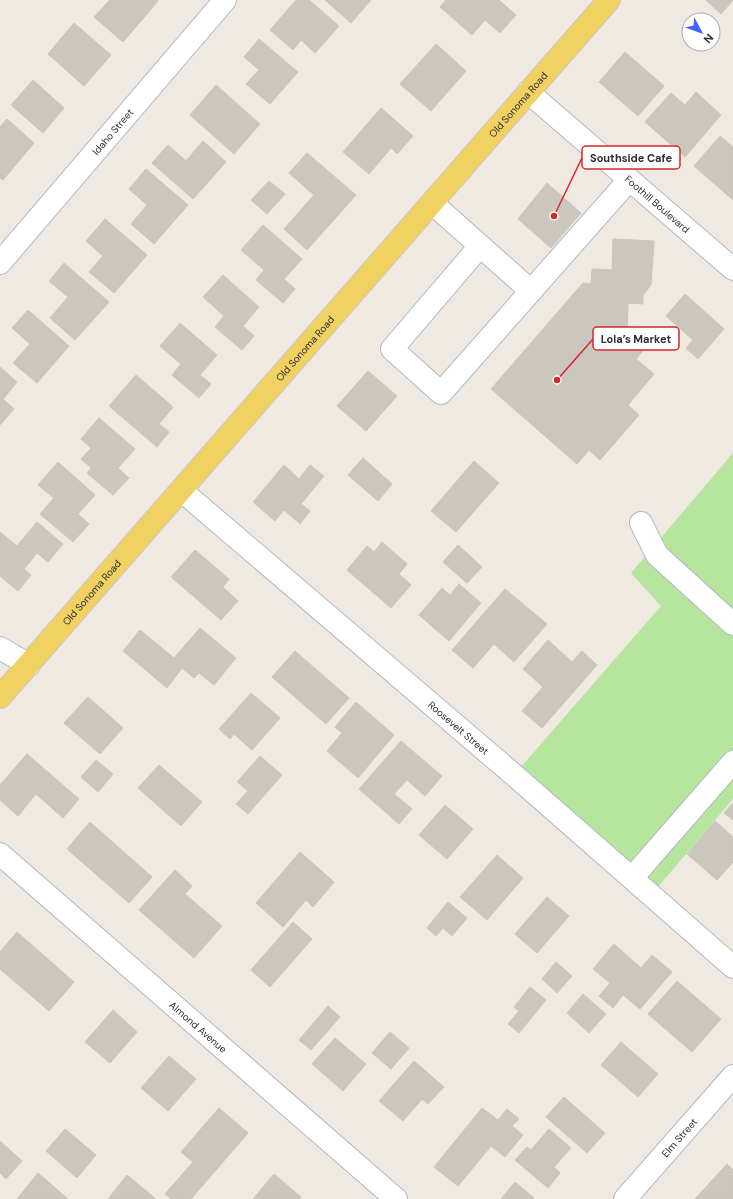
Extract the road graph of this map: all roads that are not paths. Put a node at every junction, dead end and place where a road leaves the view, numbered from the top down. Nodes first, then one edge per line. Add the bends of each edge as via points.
1 (225, 0) edge
2 (609, 0) edge
3 (528, 92) junction
4 (630, 180) junction
5 (432, 203) junction
6 (480, 246) junction
7 (0, 263) edge
8 (733, 269) edge
9 (531, 291) junction
10 (182, 491) junction
11 (641, 522) dead end
12 (733, 624) edge
13 (0, 648) edge
14 (29, 665) junction
15 (0, 698) edge
16 (733, 762) edge
17 (0, 854) edge
18 (632, 878) junction
19 (733, 967) edge
20 (733, 1076) edge
21 (396, 1199) edge
22 (625, 1199) edge

1 - 7 street, Idaho Street
2 - 3 main road, Old Sonoma Road
3 - 4 street, Foothill Boulevard
3 - 5 main road, Old Sonoma Road
4 - 8 street, Foothill Boulevard
4 - 9 street
5 - 6 street
5 - 10 main road, Old Sonoma Road
6 - 9 street
6 - 9 street via 392,349 435,388 441,393
10 - 14 main road, Old Sonoma Road
10 - 18 street, Roosevelt Street
11 - 12 street via 657,554
13 - 14 street
14 - 15 main road, Old Sonoma Road
16 - 18 street
17 - 21 street, Almond Avenue
18 - 19 street, Roosevelt Street
20 - 22 street, Elm Street

